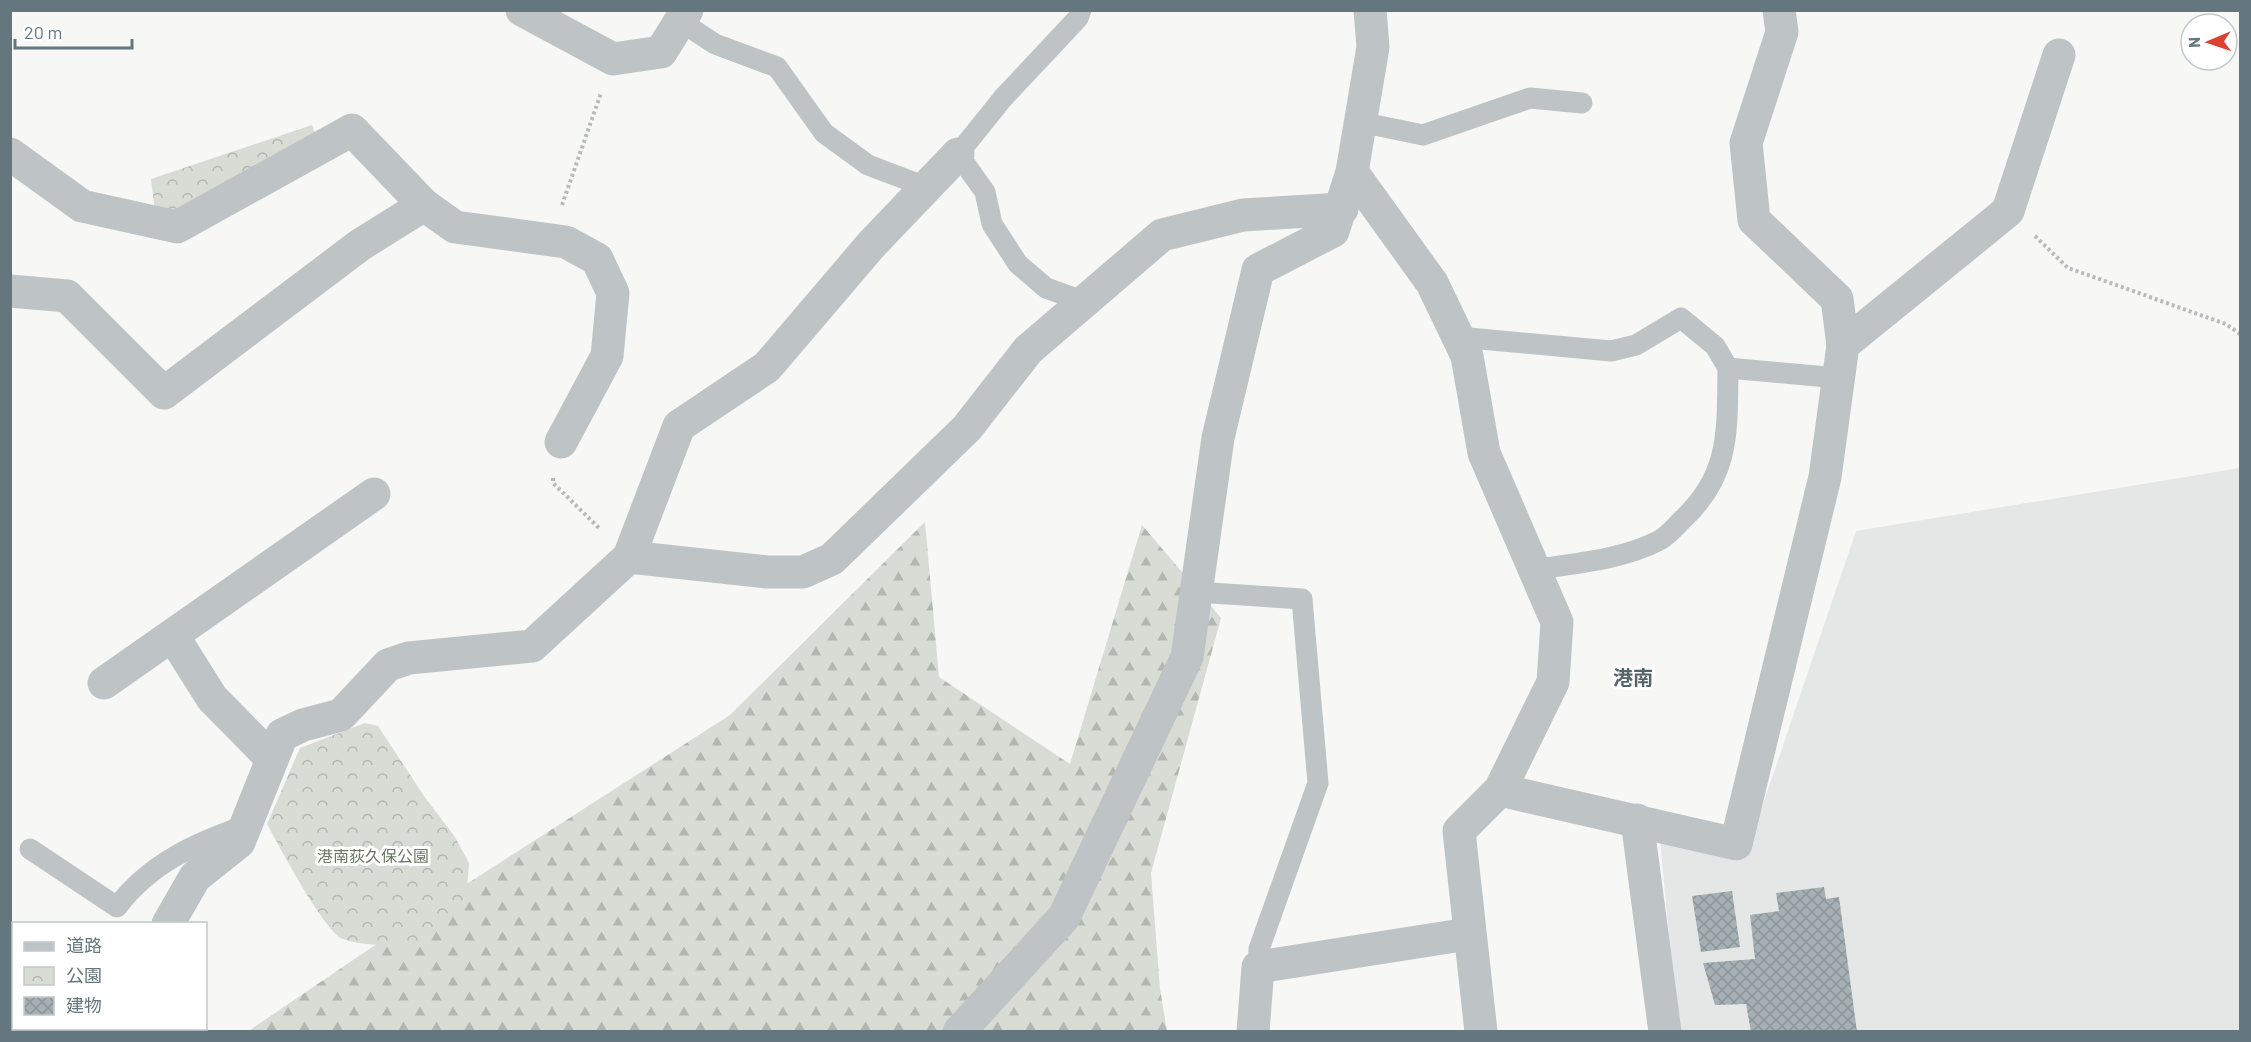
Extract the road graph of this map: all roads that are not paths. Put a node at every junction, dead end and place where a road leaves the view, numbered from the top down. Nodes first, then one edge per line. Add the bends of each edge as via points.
1 (522, 10) edge
2 (1080, 10) edge
3 (1370, 10) edge
4 (1779, 10) edge
5 (683, 16) edge
6 (2060, 55) dead end
7 (1582, 103) dead end
8 (1360, 122) junction
9 (10, 154) edge
10 (958, 154) junction
11 (1352, 172) junction
12 (926, 187) junction
13 (423, 205) junction
14 (1342, 209) junction
15 (10, 291) edge
16 (1085, 302) junction
17 (1458, 337) junction
18 (1843, 345) junction
19 (1728, 368) junction
20 (1838, 378) junction
21 (561, 442) road end
22 (374, 494) dead end
23 (628, 557) junction
24 (1533, 570) junction
25 (1196, 592) junction
26 (173, 636) junction
27 (104, 684) dead end
28 (272, 759) junction
29 (1500, 790) junction
30 (1637, 820) junction
31 (247, 825) junction
32 (30, 849) dead end
33 (169, 922) edge
34 (1468, 934) junction
35 (1258, 967) junction
36 (959, 1032) edge
37 (1253, 1032) edge
38 (1481, 1032) edge
39 (1665, 1032) edge

1 - 5 street via 613,59 661,52
2 - 10 lane
3 - 8 street via 1372,47
4 - 18 street via 1782,32 1746,143 1754,220 1837,299
5 - 12 lane via 715,44 777,67 824,133 868,165
6 - 18 street via 2008,211
7 - 8 lane via 1530,98 1423,135
8 - 11 street
9 - 13 street via 82,206 177,227 352,130
10 - 12 street
10 - 16 lane via 985,192 992,224 1017,264 1046,288
11 - 14 street
11 - 17 street via 1432,283
12 - 23 street via 870,245 767,367 679,426
13 - 15 street via 360,245 164,393 67,296
13 - 21 street via 455,227 566,242 597,259 614,293 606,356
14 - 16 street via 1242,215 1162,235
14 - 25 street via 1333,231 1257,270 1218,438
16 - 23 street via 1028,350 967,428 832,559 803,572 767,572
17 - 19 lane via 1611,351 1636,345 1681,318 1715,346
17 - 24 street via 1467,356 1484,453
18 - 20 street
19 - 20 lane
19 - 24 lane via 1727,435 1719,470 1692,511 1660,541 1615,555
20 - 30 street via 1825,477 1736,844
22 - 26 street
23 - 28 street via 532,646 409,658 388,665 341,715 282,735
24 - 29 street via 1557,622 1554,682
25 - 35 lane via 1302,599 1318,783 1259,949
25 - 36 street via 1187,657 1065,917
26 - 27 street
26 - 28 street via 212,698
28 - 31 street
29 - 30 street
29 - 34 street via 1459,831
30 - 39 street
31 - 32 lane via 169,857 117,907
31 - 33 street via 239,843 195,877
34 - 35 street
34 - 38 street
35 - 37 street

